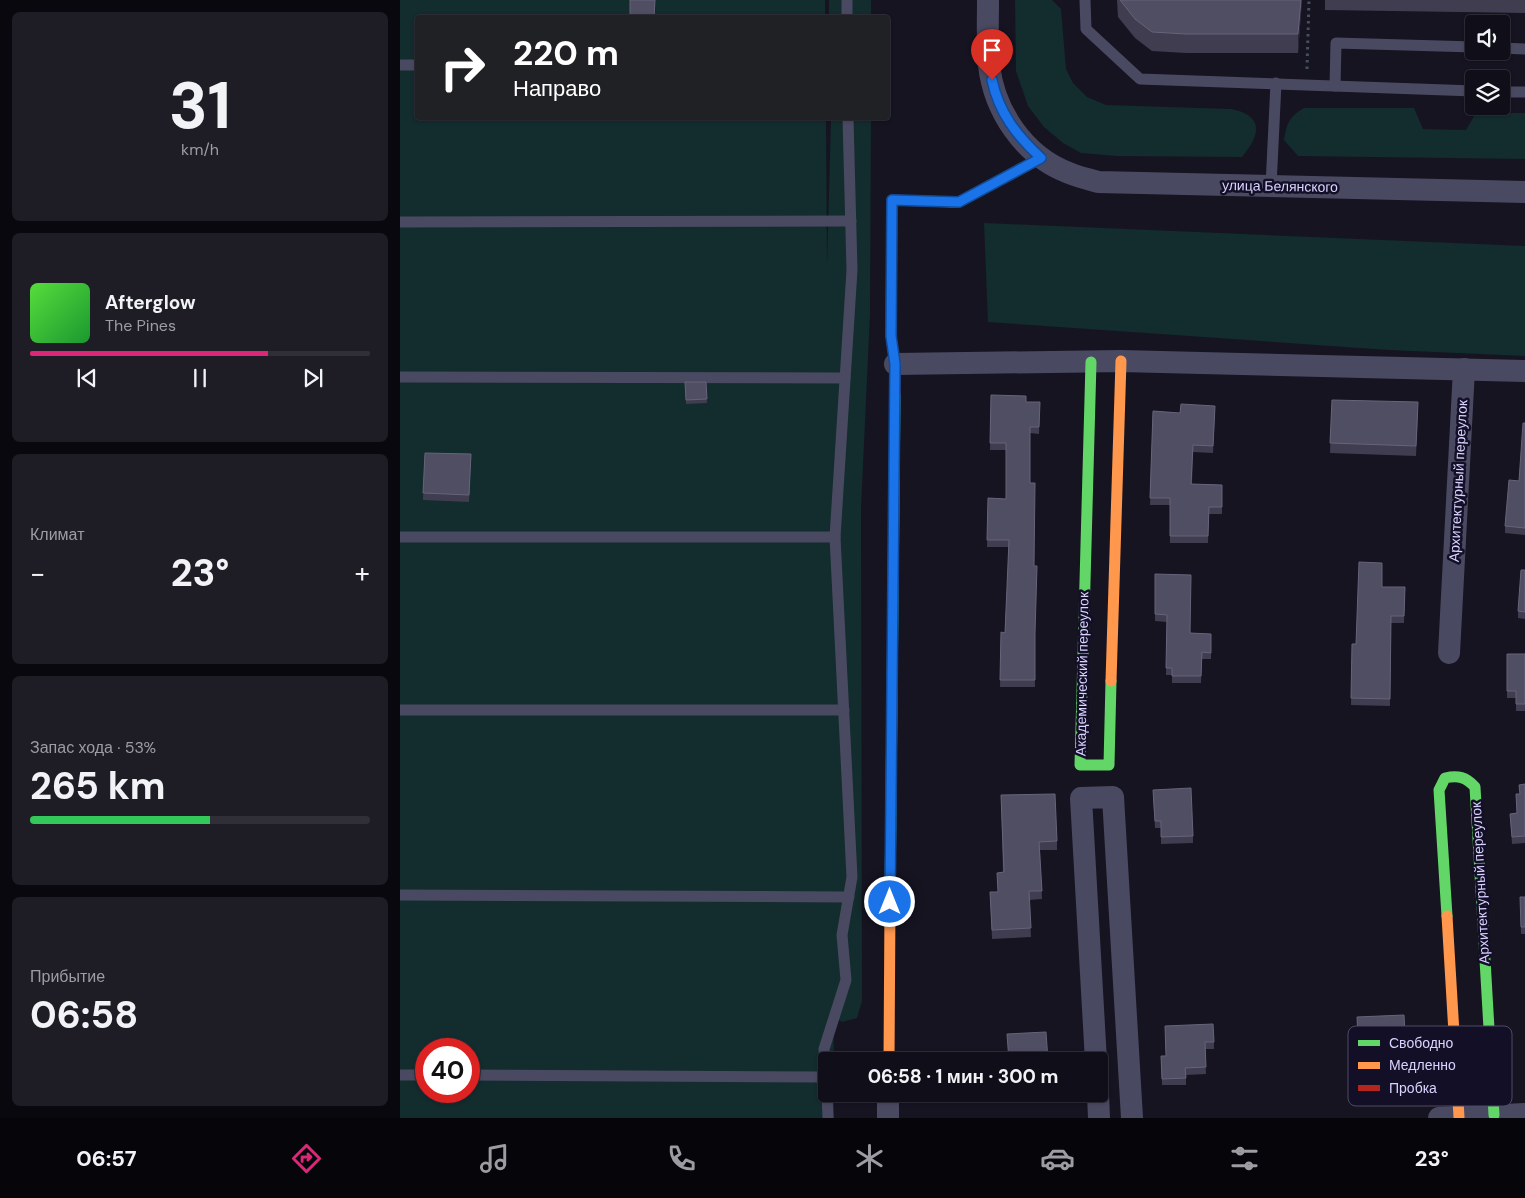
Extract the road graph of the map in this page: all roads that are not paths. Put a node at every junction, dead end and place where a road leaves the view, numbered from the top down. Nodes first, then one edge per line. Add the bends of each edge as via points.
1 (848, 0) edge
2 (988, 0) edge
3 (1085, 0) edge
4 (847, 15) edge
5 (1465, 47) edge
6 (1510, 48) edge
7 (1525, 48) edge
8 (400, 65) edge
9 (415, 65) edge
10 (1276, 84) junction
11 (1335, 86) junction
12 (1465, 90) edge
13 (1510, 92) edge
14 (1525, 92) edge
15 (848, 120) edge
16 (1041, 158) junction
17 (1271, 186) junction
18 (1525, 192) edge
19 (851, 221) junction
20 (400, 222) edge
21 (1121, 361) junction
22 (1091, 362) junction
23 (895, 364) junction
24 (1464, 369) junction
25 (1525, 372) edge
26 (400, 377) edge
27 (845, 378) junction
28 (400, 537) edge
29 (835, 537) junction
30 (1448, 653) dead end
31 (400, 710) edge
32 (844, 710) junction
33 (400, 895) edge
34 (849, 897) junction
35 (1446, 1026) edge
36 (1489, 1026) edge
37 (824, 1052) edge
38 (889, 1052) edge
39 (1095, 1052) edge
40 (400, 1075) edge
41 (415, 1075) edge
42 (480, 1075) edge
43 (818, 1077) edge
44 (827, 1102) edge
45 (888, 1102) edge
46 (1098, 1102) edge
47 (1493, 1106) edge
48 (1525, 1114) edge
49 (1494, 1115) junction
50 (1449, 1117) edge
51 (828, 1118) edge
52 (888, 1118) edge
53 (1099, 1118) edge
54 (1132, 1118) edge

1 - 4 lane
2 - 16 street, улица Белянского via 989,65 995,95 1009,124
3 - 10 lane via 1086,29 1140,79
5 - 11 lane via 1336,43
6 - 7 lane
8 - 9 lane
10 - 11 lane
10 - 17 lane
11 - 12 lane
13 - 14 lane
15 - 19 lane
16 - 17 street, улица Белянского via 1068,173 1098,182
16 - 23 street via 959,202 892,200 891,336
17 - 18 street, улица Белянского
19 - 20 lane
19 - 27 lane via 852,270
21 - 22 street
21 - 22 street, Академический переулок via 1109,764 1080,765
21 - 24 street
22 - 23 street
23 - 38 street
24 - 25 street
24 - 30 street, Архитектурный переулок
26 - 27 lane
27 - 29 lane
28 - 29 lane
29 - 32 lane
31 - 32 lane
32 - 34 lane via 852,877
33 - 34 lane
34 - 37 lane via 842,935 846,980
35 - 36 street, Архитектурный переулок via 1439,790 1445,778 1455,775 1467,778 1475,787
39 - 54 street via 1081,798 1113,796
40 - 41 lane
42 - 43 lane
44 - 51 lane
45 - 52 street
46 - 53 street
47 - 49 street, Архитектурный переулок
48 - 49 street
49 - 50 street

